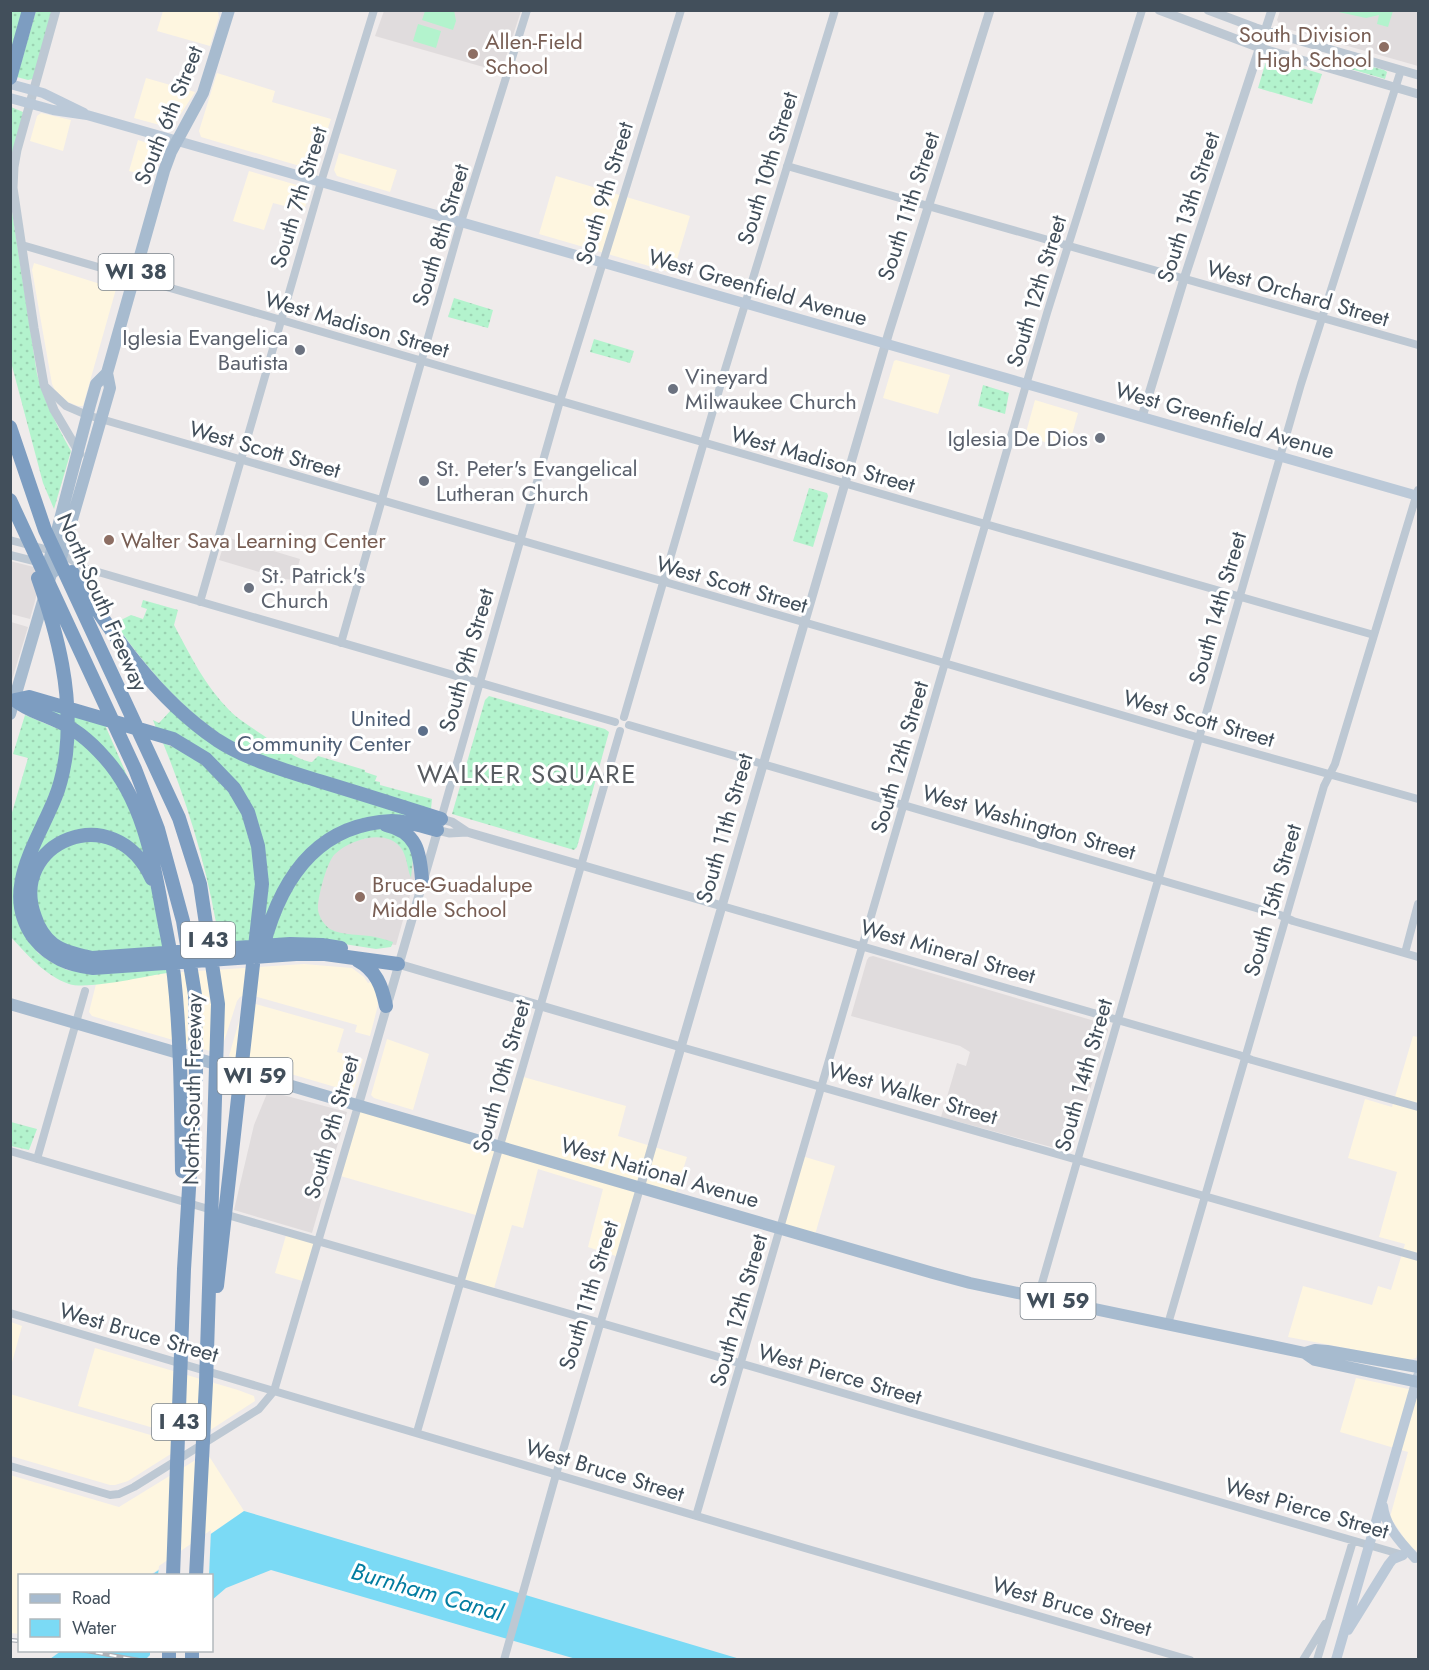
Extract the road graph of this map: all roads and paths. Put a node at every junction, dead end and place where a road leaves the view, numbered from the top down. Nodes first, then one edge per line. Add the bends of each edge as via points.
1 (30, 10) edge
2 (56, 10) edge
3 (229, 10) edge
4 (374, 10) edge
5 (527, 10) edge
6 (681, 10) edge
7 (835, 10) edge
8 (990, 10) edge
9 (1142, 10) edge
10 (1159, 10) edge
11 (1208, 10) edge
12 (1272, 10) edge
13 (1266, 31) junction
14 (1260, 48) junction
15 (1401, 70) junction
16 (1419, 75) edge
17 (13, 83) edge
18 (1395, 87) junction
19 (35, 91) junction
20 (1419, 94) edge
21 (13, 99) edge
22 (31, 104) junction
23 (87, 115) junction
24 (177, 141) junction
25 (787, 166) junction
26 (321, 182) junction
27 (929, 206) junction
28 (461, 222) junction
29 (22, 245) junction
30 (1068, 246) junction
31 (602, 262) junction
32 (134, 279) junction
33 (1184, 279) junction
34 (745, 303) junction
35 (1322, 318) junction
36 (281, 321) junction
37 (885, 343) junction
38 (1419, 345) edge
39 (421, 361) junction
40 (107, 374) junction
41 (1026, 384) junction
42 (45, 385) junction
43 (560, 401) junction
44 (87, 415) junction
45 (1142, 417) junction
46 (100, 419) junction
47 (10, 427) edge
48 (703, 443) junction
49 (77, 449) junction
50 (1280, 456) junction
51 (240, 461) junction
52 (83, 480) junction
53 (845, 483) junction
54 (1418, 494) edge
55 (10, 501) edge
56 (380, 501) junction
57 (985, 525) junction
58 (45, 530) junction
59 (10, 540) edge
60 (520, 541) junction
61 (56, 553) junction
62 (10, 555) edge
63 (81, 567) junction
64 (52, 569) junction
65 (663, 583) junction
66 (1239, 596) junction
67 (200, 602) junction
68 (804, 623) junction
69 (1374, 634) junction
70 (341, 643) junction
71 (944, 663) junction
72 (481, 683) junction
73 (13, 699) edge
74 (10, 714) edge
75 (624, 717) junction
76 (615, 722) junction
77 (629, 725) junction
78 (620, 731) junction
79 (1200, 738) junction
80 (763, 765) junction
81 (1330, 774) junction
82 (1419, 799) edge
83 (904, 804) junction
84 (378, 823) junction
85 (439, 824) junction
86 (581, 865) junction
87 (1159, 879) junction
88 (422, 880) junction
89 (160, 896) junction
90 (1419, 903) edge
91 (722, 906) junction
92 (1286, 918) junction
93 (264, 922) junction
94 (862, 947) junction
95 (1405, 953) junction
96 (1419, 957) edge
97 (353, 958) junction
98 (398, 964) junction
99 (85, 991) dead end
100 (10, 1004) edge
101 (386, 1006) junction
102 (540, 1006) junction
103 (1117, 1018) junction
104 (76, 1024) junction
105 (681, 1047) junction
106 (1246, 1057) junction
107 (822, 1087) junction
108 (358, 1106) junction
109 (1419, 1107) edge
110 (499, 1147) junction
111 (10, 1151) edge
112 (37, 1159) junction
113 (1078, 1161) junction
114 (640, 1188) junction
115 (1205, 1197) junction
116 (781, 1229) junction
117 (318, 1241) junction
118 (1419, 1257) edge
119 (184, 1269) junction
120 (460, 1282) junction
121 (1038, 1297) junction
122 (10, 1313) edge
123 (601, 1322) junction
124 (1168, 1324) junction
125 (1305, 1353) junction
126 (1359, 1356) junction
127 (741, 1364) junction
128 (1419, 1368) edge
129 (1355, 1370) junction
130 (1418, 1380) edge
131 (206, 1383) junction
132 (274, 1391) junction
133 (417, 1432) junction
134 (10, 1466) edge
135 (556, 1474) junction
136 (1382, 1503) junction
137 (696, 1516) junction
138 (1353, 1541) junction
139 (1370, 1546) junction
140 (1403, 1555) junction
141 (1417, 1558) edge
142 (172, 1574) edge
143 (196, 1574) edge
144 (1331, 1615) junction
145 (1342, 1638) junction
146 (504, 1659) edge
147 (1191, 1659) edge
148 (1303, 1659) edge
149 (1317, 1659) edge
150 (1336, 1659) edge

1 - 17 highway
2 - 19 street
3 - 24 main road, South 6th Street / WI 38 via 203,93
4 - 26 street, South 7th Street
5 - 28 street, South 8th Street
6 - 31 street, South 9th Street
7 - 25 street, South 10th Street
8 - 27 street, South 11th Street
9 - 30 street, South 12th Street
10 - 14 street
11 - 13 street
12 - 13 street, South 13th Street
13 - 14 street, South 13th Street
13 - 15 street
14 - 18 street
14 - 33 street, South 13th Street
15 - 16 street
15 - 18 street, South 14th Street
17 - 19 main road, West Greenfield Avenue
18 - 20 street
18 - 35 street, South 14th Street
19 - 22 street
19 - 23 main road, West Greenfield Avenue
21 - 22 main road, West Greenfield Avenue
22 - 23 main road, West Greenfield Avenue
22 - 29 street via 14,167 13,188
23 - 24 main road, West Greenfield Avenue
24 - 26 main road, West Greenfield Avenue
24 - 32 main road, South 6th Street / WI 38 via 164,171
25 - 27 street, West Orchard Street
25 - 34 street, South 10th Street
26 - 28 main road, West Greenfield Avenue
26 - 36 street, South 7th Street
27 - 30 street, West Orchard Street
27 - 37 street, South 11th Street
28 - 31 main road, West Greenfield Avenue
28 - 39 street, South 8th Street
29 - 32 street, West Madison Street
29 - 42 street
30 - 33 street, West Orchard Street
30 - 41 street, South 12th Street
31 - 34 main road, West Greenfield Avenue
31 - 43 street, South 9th Street
32 - 36 street, West Madison Street
32 - 40 main road, South 6th Street / WI 38
33 - 35 street, West Orchard Street
33 - 45 street, South 13th Street
34 - 37 main road, West Greenfield Avenue
34 - 48 street, South 10th Street
35 - 38 street, West Orchard Street
35 - 50 street, South 14th Street
36 - 39 street, West Madison Street
36 - 51 street, South 7th Street
37 - 41 main road, West Greenfield Avenue
37 - 53 street, South 11th Street
39 - 43 street, West Madison Street
39 - 56 street, South 8th Street
40 - 44 main road, South 6th Street / WI 38 via 96,384
40 - 46 main road, South 6th Street / WI 38 via 110,387
41 - 45 main road, West Greenfield Avenue
41 - 57 street, South 12th Street
42 - 44 street, West Scott Street via 66,406
42 - 49 street via 54,410
43 - 48 street, West Madison Street
43 - 60 street, South 9th Street
44 - 46 street, West Scott Street
44 - 49 main road, South 6th Street / WI 38
45 - 50 main road, West Greenfield Avenue
46 - 51 street, West Scott Street
46 - 52 main road, South 6th Street / WI 38
47 - 58 highway, North-South Freeway / I 43
48 - 53 street, West Madison Street
48 - 65 street, South 10th Street
49 - 52 street via 84,466
49 - 61 main road, South 6th Street / WI 38
50 - 54 main road, West Greenfield Avenue
50 - 66 street, South 14th Street
51 - 56 street, West Scott Street
51 - 67 street, South 7th Street
52 - 61 main road, South 6th Street / WI 38
53 - 57 street, West Madison Street
53 - 68 street, South 11th Street
54 - 69 street, South 15th Street
55 - 97 highway via 51,615 65,680 68,717 63,771 56,796 22,874 18,894 27,930 55,957 73,966 93,968 296,954
55 - 119 highway, North-South Freeway / I 43 via 135,769 158,829 183,921 195,995 196,1076
56 - 60 street, West Scott Street
56 - 70 street, South 8th Street
57 - 66 street, West Madison Street
57 - 71 street, South 12th Street
58 - 85 highway via 152,682 186,716 219,741 265,764
58 - 131 highway, North-South Freeway / I 43 via 179,818 200,884 218,1004
59 - 61 street
60 - 65 street, West Scott Street
60 - 72 street, South 9th Street
61 - 63 street
61 - 64 main road, South 6th Street / WI 38
62 - 64 street
63 - 64 street
63 - 67 street
64 - 73 main road, South 6th Street / WI 38
65 - 68 street, West Scott Street
65 - 75 street, South 10th Street
66 - 69 street, West Madison Street
66 - 79 street, South 14th Street
67 - 70 street
68 - 71 street, West Scott Street
68 - 80 street, South 11th Street
69 - 81 street, South 15th Street
70 - 72 street
71 - 79 street, West Scott Street
71 - 83 street, South 12th Street
72 - 76 street
72 - 85 street, South 9th Street
73 - 74 main road, South 6th Street / WI 38
73 - 89 highway via 85,737 124,782 154,864
73 - 93 highway via 29,697 173,739 206,759 234,788 248,812 258,846
75 - 76 street
75 - 77 street
76 - 78 street
77 - 78 street
77 - 80 street, West Washington Street
78 - 86 street, South 10th Street
79 - 81 street, West Scott Street
79 - 87 street, South 14th Street
80 - 83 street, West Washington Street
80 - 91 street, South 11th Street
81 - 82 street, West Scott Street
81 - 92 street, South 15th Street
83 - 87 street, West Washington Street
83 - 94 street, South 12th Street
84 - 85 highway
84 - 88 highway via 398,828 416,845
84 - 93 highway via 353,828 328,840 304,860
85 - 86 street, West Mineral Street via 449,833 467,832
85 - 88 street, South 9th Street
86 - 91 street, West Mineral Street
86 - 102 street, South 10th Street
87 - 92 street, West Washington Street
87 - 103 street, South 14th Street
88 - 98 street, South 9th Street
89 - 98 highway via 146,865 133,850 99,834 74,837 48,852 31,885 31,907 38,927 52,944 92,958 291,944 355,950
89 - 119 highway via 174,975 180,1064
90 - 95 street
91 - 94 street, West Mineral Street
91 - 105 street, South 11th Street
92 - 95 street, West Washington Street
92 - 106 street, South 15th Street
93 - 131 highway via 251,990
94 - 103 street, West Mineral Street
94 - 107 street, South 12th Street
95 - 96 street, West Washington Street
97 - 98 highway
97 - 101 highway via 368,966 378,978
98 - 101 street, South 9th Street
98 - 102 street, West Walker Street
99 - 104 street
100 - 104 main road, West National Avenue / WI 59
101 - 108 street, South 9th Street
102 - 105 street, West Walker Street
102 - 110 street, South 10th Street
103 - 106 street, West Mineral Street
103 - 113 street, South 14th Street
104 - 108 main road, West National Avenue / WI 59
104 - 112 street
105 - 107 street, West Walker Street
105 - 114 street, South 11th Street
106 - 109 street, West Mineral Street
106 - 115 street, South 15th Street
107 - 113 street, West Walker Street
107 - 116 street, South 12th Street
108 - 110 main road, West National Avenue / WI 59
108 - 117 street, South 9th Street
110 - 114 main road, West National Avenue / WI 59
110 - 120 street, South 10th Street
111 - 112 street, West Pierce Street
112 - 117 street, West Pierce Street
113 - 115 street, West Walker Street
113 - 121 street, South 14th Street
114 - 116 main road, West National Avenue / WI 59
114 - 123 street, South 11th Street
115 - 118 street, West Walker Street
115 - 124 street, South 15th Street
116 - 121 main road, West National Avenue / WI 59 via 961,1280
116 - 127 street, South 12th Street
117 - 120 street, West Pierce Street
117 - 132 street, South 9th Street
119 - 142 highway, North-South Freeway / I 43
120 - 123 street, West Pierce Street
120 - 133 street, South 10th Street
121 - 124 main road, West National Avenue / WI 59
122 - 132 street, West Bruce Street
123 - 127 street, West Pierce Street
123 - 135 street, South 11th Street
124 - 125 main road, West National Avenue / WI 59
125 - 126 main road, West National Avenue / WI 59 via 1315,1350
125 - 129 main road, West National Avenue / WI 59 via 1315,1360
126 - 128 main road, West National Avenue / WI 59
126 - 129 main road
127 - 137 street, South 12th Street
127 - 138 street, West Pierce Street
129 - 130 main road, West National Avenue / WI 59
130 - 136 main road
131 - 143 highway, North-South Freeway / I 43
132 - 133 street, West Bruce Street
132 - 134 street via 259,1409 119,1494 110,1495
133 - 135 street, West Bruce Street
135 - 137 street, West Bruce Street
135 - 146 street, South 11th Street
136 - 139 main road
136 - 141 main road via 1390,1526
137 - 147 street, West Bruce Street
138 - 139 street, West Pierce Street
138 - 144 street
139 - 140 street, West Pierce Street
139 - 145 main road
140 - 141 street, West Pierce Street
140 - 145 main road via 1389,1564
144 - 148 street
144 - 149 street
145 - 150 main road

